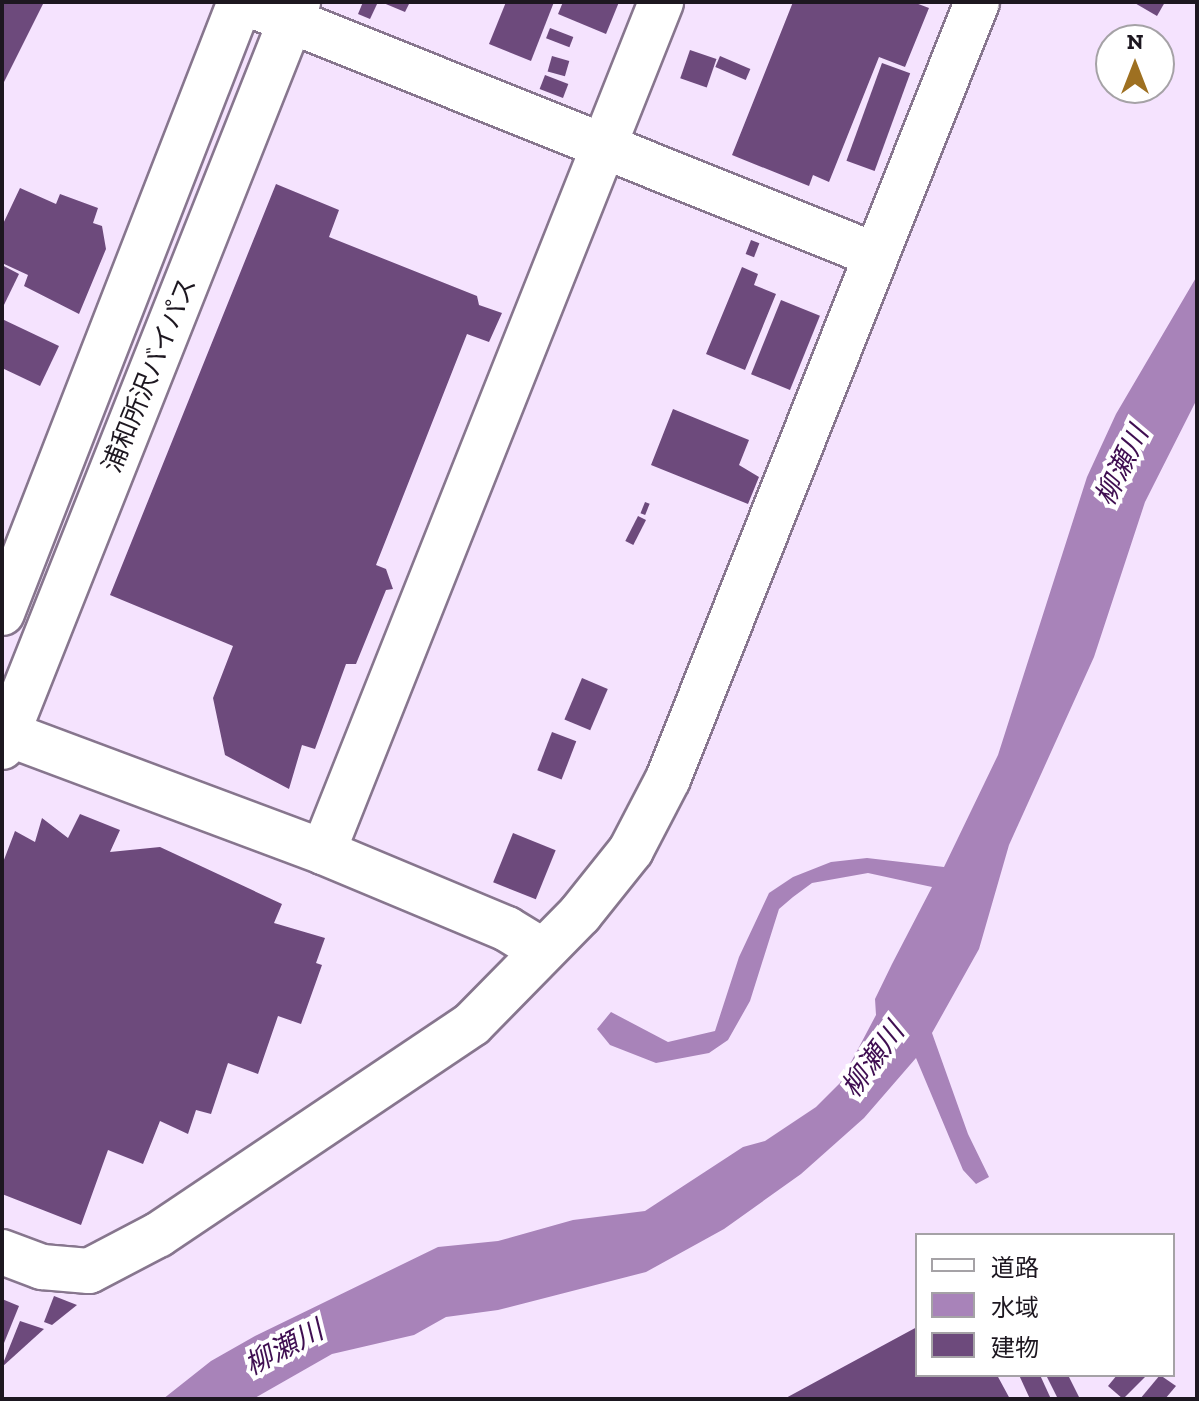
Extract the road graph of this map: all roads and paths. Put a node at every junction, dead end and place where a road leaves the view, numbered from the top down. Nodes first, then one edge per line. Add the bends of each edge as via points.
1 (242, 2) edge
2 (661, 2) edge
3 (977, 2) edge
4 (294, 12) edge
5 (604, 144) junction
6 (875, 255) junction
7 (2, 613) edge
8 (5, 740) edge
9 (323, 852) junction
10 (543, 951) junction
11 (2, 1252) edge

1 - 4 main road
1 - 7 main road, 浦和所沢バイパス
2 - 5 main road
3 - 6 main road
4 - 5 main road
4 - 8 main road, 浦和所沢バイパス
5 - 6 main road
5 - 9 main road
6 - 10 main road via 651,818 631,850
8 - 9 main road
9 - 10 main road via 507,929
10 - 11 main road via 451,1041 112,1262 89,1271 65,1271

